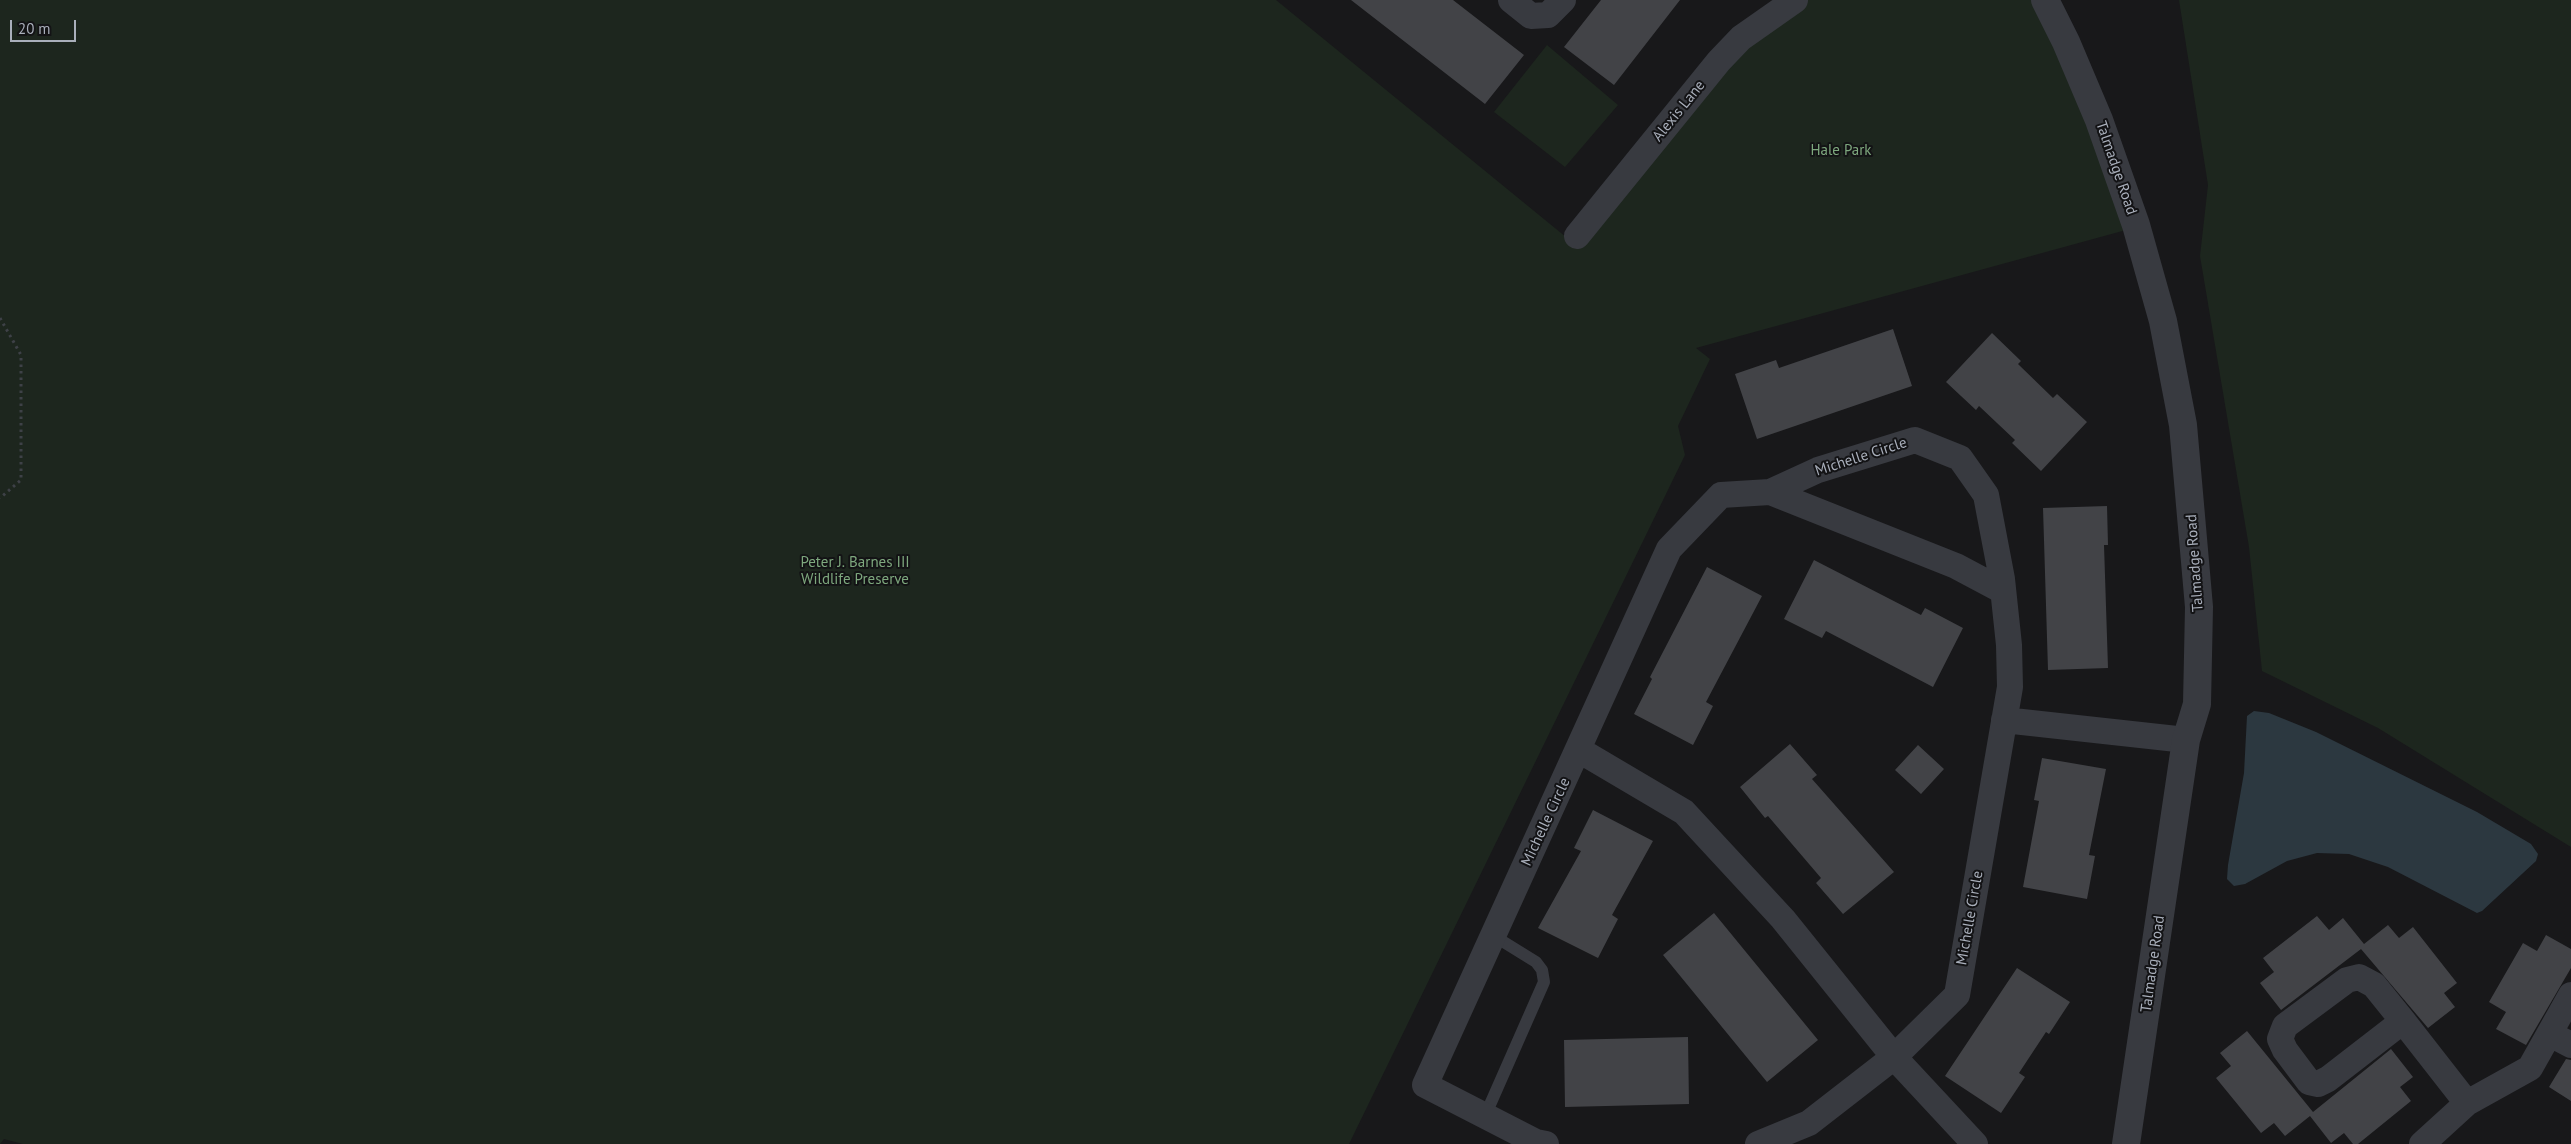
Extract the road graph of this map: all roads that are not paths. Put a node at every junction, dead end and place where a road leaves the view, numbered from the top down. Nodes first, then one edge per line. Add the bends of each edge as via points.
1 (1511, 0) edge
2 (1563, 0) edge
3 (1795, 0) edge
4 (2045, 0) edge
5 (1577, 236) dead end
6 (1770, 492) junction
7 (2004, 592) junction
8 (2004, 720) junction
9 (2186, 740) junction
10 (1578, 750) junction
11 (1494, 936) junction
12 (2571, 995) edge
13 (2403, 1021) junction
14 (2560, 1039) edge
15 (1894, 1057) junction
16 (2467, 1103) junction
17 (1484, 1116) junction
18 (1546, 1144) edge
19 (1758, 1144) edge
20 (1975, 1144) edge
21 (2126, 1144) edge
22 (2422, 1144) edge

1 - 2 street via 1531,16 1548,15
3 - 5 street, Alexis Lane via 1741,38
4 - 9 street, Talmadge Road via 2099,120 2136,225 2163,322 2181,415 2199,607 2197,704
6 - 7 street, Michelle Circle via 1956,566
6 - 7 street, Michelle Circle via 1818,470 1915,440 1960,458 1986,495
6 - 10 street, Michelle Circle via 1721,495 1669,549
7 - 8 street, Michelle Circle via 2010,687
8 - 9 street
8 - 15 street, Michelle Circle via 1957,995
9 - 21 street, Talmadge Road
10 - 11 street, Michelle Circle
10 - 15 street via 1684,812 1783,919
11 - 17 lane via 1536,962 1542,970 1544,982
11 - 17 street, Michelle Circle via 1425,1085
12 - 14 street
13 - 13 street via 2374,985 2359,977 2347,980 2285,1026 2280,1039 2309,1082 2318,1084
13 - 16 street
14 - 16 street via 2530,1068
15 - 19 street, Michelle Circle via 1809,1123
15 - 20 street
16 - 22 street
17 - 18 street, Michelle Circle

